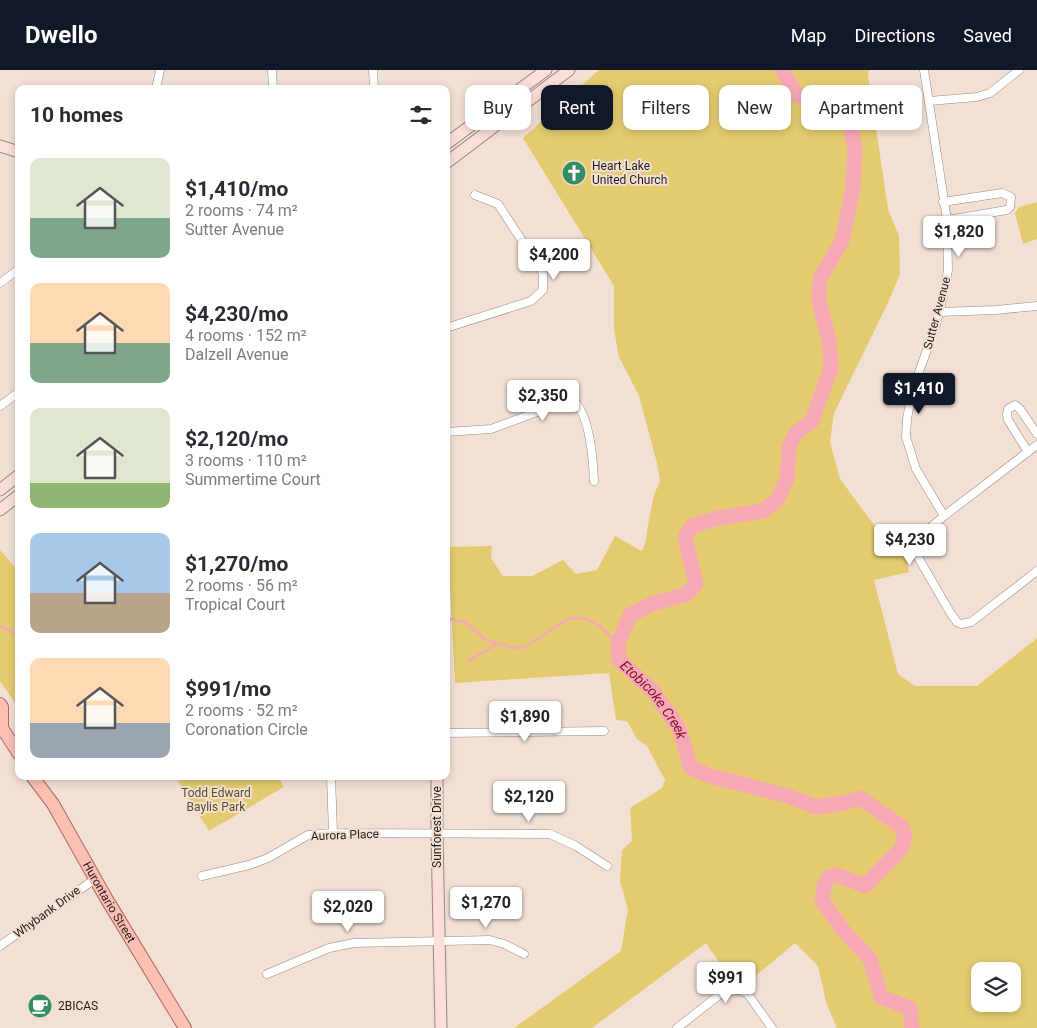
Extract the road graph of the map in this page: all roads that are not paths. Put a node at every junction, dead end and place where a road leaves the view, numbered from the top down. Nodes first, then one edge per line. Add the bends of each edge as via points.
1 (160, 70) edge
2 (272, 70) edge
3 (373, 70) edge
4 (546, 70) edge
5 (569, 70) edge
6 (924, 70) edge
7 (1019, 70) edge
8 (157, 85) edge
9 (273, 85) edge
10 (374, 85) edge
11 (929, 101) junction
12 (450, 141) edge
13 (0, 146) edge
14 (15, 151) edge
15 (450, 160) edge
16 (475, 194) dead end
17 (944, 202) junction
18 (947, 220) junction
19 (15, 272) edge
20 (0, 283) edge
21 (1037, 306) edge
22 (939, 312) junction
23 (450, 327) edge
24 (15, 395) edge
25 (0, 406) edge
26 (450, 432) edge
27 (1037, 434) edge
28 (1037, 445) edge
29 (1028, 452) junction
30 (15, 478) edge
31 (594, 481) dead end
32 (0, 490) edge
33 (15, 498) edge
34 (0, 510) edge
35 (944, 516) junction
36 (1037, 570) edge
37 (0, 704) edge
38 (1, 726) edge
39 (604, 731) dead end
40 (450, 733) edge
41 (15, 748) edge
42 (35, 780) edge
43 (331, 780) edge
44 (437, 780) edge
45 (333, 833) junction
46 (437, 834) junction
47 (607, 866) dead end
48 (202, 876) dead end
49 (95, 878) junction
50 (440, 941) junction
51 (0, 946) edge
52 (524, 954) dead end
53 (267, 974) dead end
54 (185, 1028) edge
55 (441, 1028) edge
56 (677, 1028) edge
57 (772, 1028) edge

1 - 8 street
2 - 9 street
3 - 10 street
4 - 12 main road
5 - 15 main road
6 - 11 street, Sutter Avenue
7 - 11 street via 997,88 977,97
11 - 17 street, Sutter Avenue
13 - 14 main road
16 - 23 street via 498,204 543,273 543,290 530,301
17 - 18 street, Sutter Avenue
17 - 18 street via 1002,193 1011,197 1007,210
18 - 22 street, Sutter Avenue via 948,270
19 - 20 street
21 - 22 street
22 - 35 street, Sutter Avenue via 912,392 906,437 916,469
24 - 25 street
26 - 31 street via 491,429 572,399 580,405 593,450
27 - 29 street via 1020,409 1015,406 1008,409 1008,420
28 - 29 street
29 - 35 street
30 - 32 main road
33 - 34 main road
35 - 36 street via 918,538 915,552 956,621 961,624 971,622
37 - 38 main road
38 - 41 main road
39 - 40 street
42 - 49 main road, Hurontario Street
43 - 45 street
44 - 46 main road, Sunforest Drive
45 - 46 street, Aurora Place
45 - 48 street, Aurora Place via 308,835 249,866
46 - 47 street, Aurora Place via 550,834
46 - 50 main road, Sunforest Drive
49 - 51 street, Whybank Drive
49 - 54 main road, Hurontario Street
50 - 52 street via 490,940
50 - 53 street via 354,943 329,948
50 - 55 main road, Sunforest Drive
56 - 57 street via 723,992 739,990 747,994

